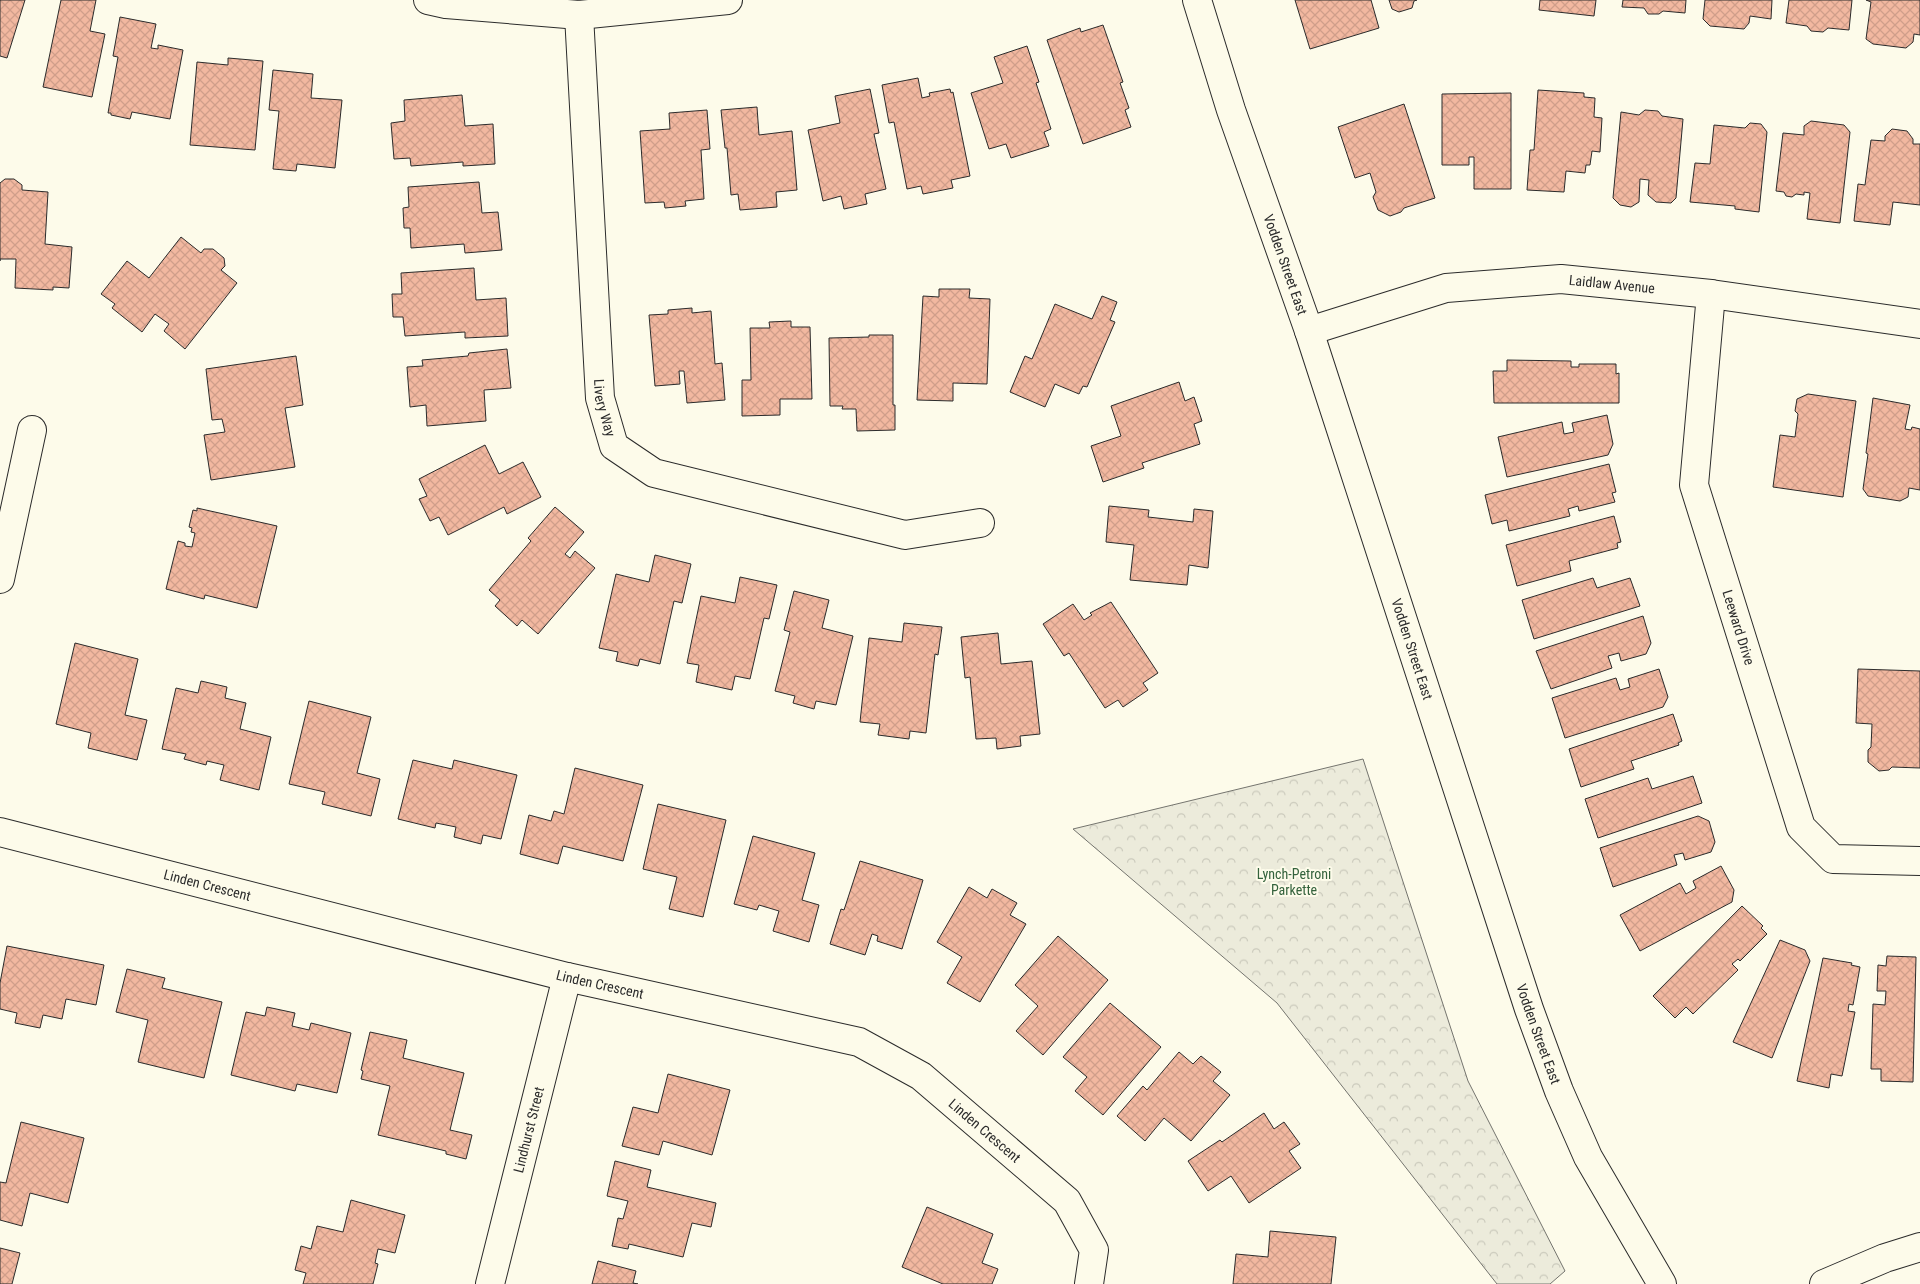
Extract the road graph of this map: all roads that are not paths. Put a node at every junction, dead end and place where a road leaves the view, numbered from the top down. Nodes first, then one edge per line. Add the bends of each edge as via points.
1 (428, 0) edge
2 (728, 0) edge
3 (1197, 0) edge
4 (579, 14) junction
5 (1711, 294) junction
6 (1920, 324) edge
7 (1309, 332) junction
8 (32, 430) dead end
9 (980, 523) dead end
10 (0, 580) edge
11 (0, 832) edge
12 (1920, 861) edge
13 (567, 977) junction
14 (1920, 1248) edge
15 (490, 1284) edge
16 (1089, 1284) edge
17 (1662, 1284) edge
18 (1824, 1284) edge

1 - 4 street
2 - 4 street
3 - 7 street, Vodden Street East
4 - 9 street, Livery Way via 600,398 614,446 654,473 905,535
5 - 6 street, Laidlaw Avenue
5 - 7 street, Laidlaw Avenue via 1561,279 1446,288
5 - 12 street, Leeward Drive via 1694,485 1801,827 1833,859
7 - 17 street, Vodden Street East via 1484,875 1559,1091 1588,1157
8 - 10 street
11 - 13 street, Linden Crescent
13 - 15 street, Lindhurst Street
13 - 16 street, Linden Crescent via 859,1042 921,1076 1067,1201 1094,1250
14 - 18 street via 1885,1258

